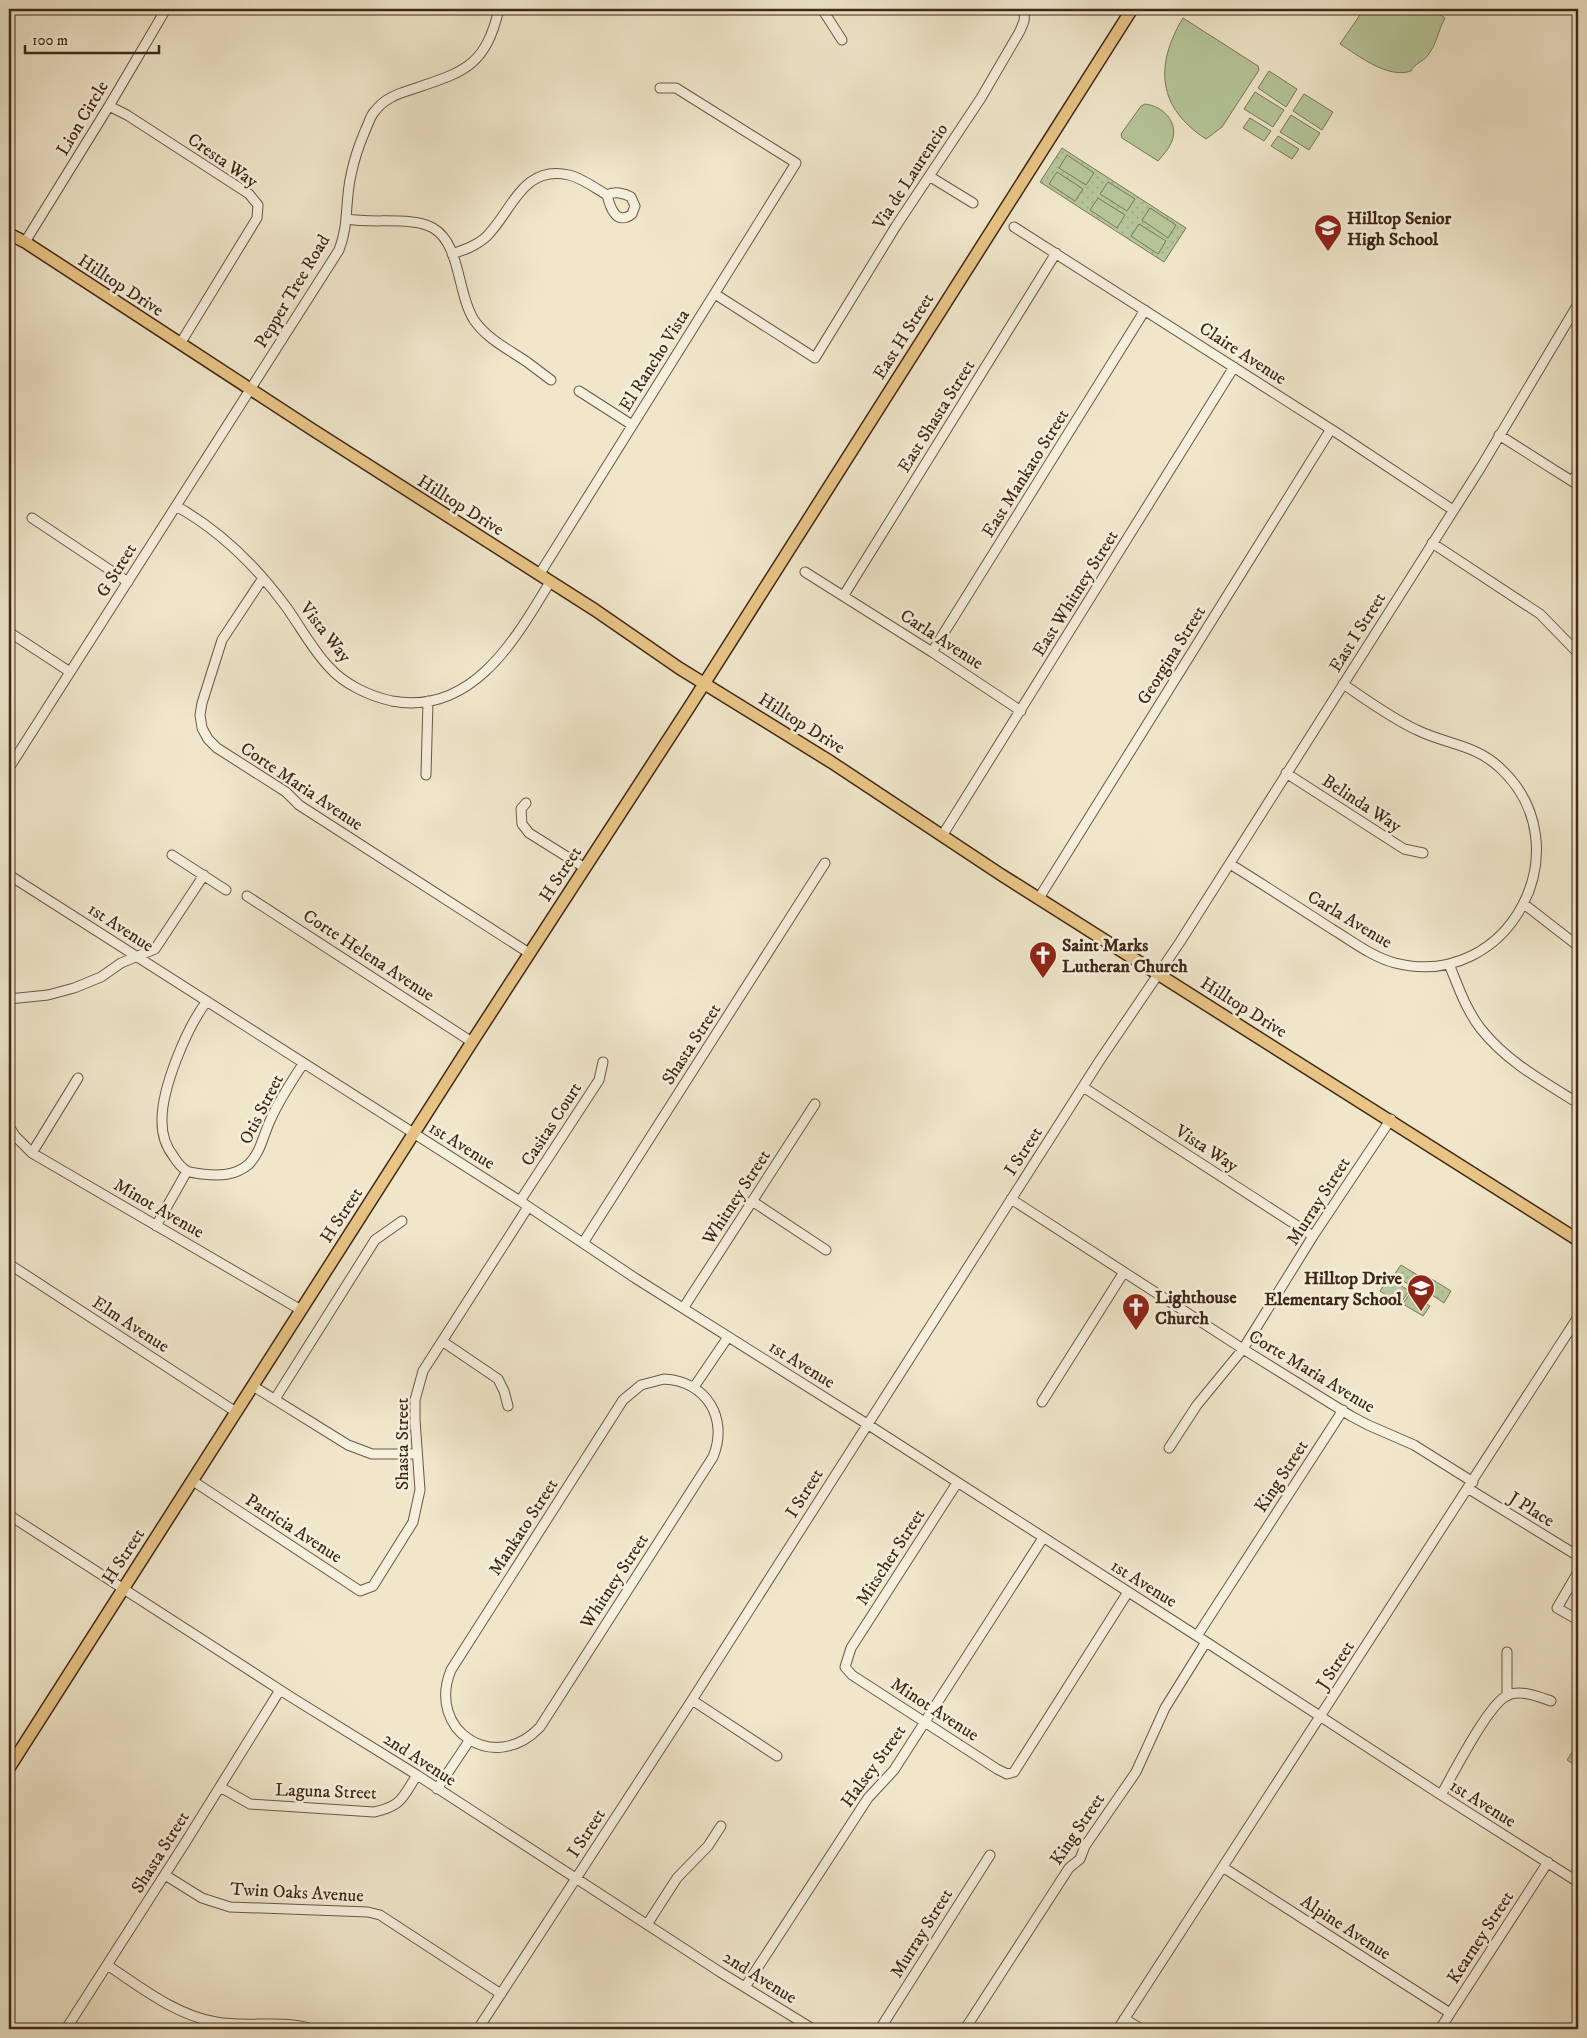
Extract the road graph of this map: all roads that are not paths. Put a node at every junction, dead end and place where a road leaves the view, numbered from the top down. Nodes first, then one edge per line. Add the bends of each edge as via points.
1 (166, 9) edge
2 (499, 9) edge
3 (822, 9) edge
4 (1025, 9) edge
5 (1132, 9) edge
6 (842, 40) dead end
7 (660, 88) dead end
8 (109, 106) junction
9 (929, 176) junction
10 (607, 195) dead end
11 (973, 203) dead end
12 (347, 219) junction
13 (1014, 226) dead end
14 (9, 234) edge
15 (25, 242) junction
16 (1056, 253) junction
17 (452, 254) junction
18 (715, 294) junction
19 (1578, 304) edge
20 (1145, 310) junction
21 (180, 344) junction
22 (1234, 367) junction
23 (551, 380) dead end
24 (251, 389) junction
25 (579, 391) dead end
26 (632, 425) junction
27 (1331, 429) junction
28 (1499, 435) junction
29 (1578, 472) edge
30 (1575, 483) edge
31 (176, 506) junction
32 (1453, 510) junction
33 (32, 518) dead end
34 (1432, 542) junction
35 (805, 572) dead end
36 (539, 575) junction
37 (263, 578) junction
38 (128, 582) junction
39 (550, 582) junction
40 (844, 596) junction
41 (9, 632) edge
42 (932, 652) junction
43 (1578, 653) edge
44 (70, 672) junction
45 (704, 682) junction
46 (1343, 684) junction
47 (428, 701) junction
48 (1021, 711) junction
49 (9, 768) edge
50 (1286, 774) junction
51 (426, 775) dead end
52 (526, 803) dead end
53 (942, 836) junction
54 (1423, 852) dead end
55 (172, 855) dead end
56 (825, 863) dead end
57 (1230, 864) junction
58 (585, 868) junction
59 (9, 875) edge
60 (204, 875) junction
61 (226, 890) dead end
62 (247, 896) dead end
63 (1039, 898) junction
64 (1524, 904) junction
65 (1578, 946) edge
66 (530, 953) junction
67 (138, 958) junction
68 (1449, 964) junction
69 (1159, 974) junction
70 (9, 1000) edge
71 (207, 1002) junction
72 (472, 1042) junction
73 (603, 1062) dead end
74 (303, 1064) junction
75 (78, 1078) dead end
76 (1083, 1088) junction
77 (1578, 1103) edge
78 (814, 1104) dead end
79 (1391, 1119) junction
80 (9, 1126) edge
81 (414, 1134) junction
82 (32, 1153) junction
83 (187, 1171) junction
84 (1011, 1199) junction
85 (520, 1201) junction
86 (752, 1201) junction
87 (528, 1208) junction
88 (402, 1221) dead end
89 (156, 1226) junction
90 (1313, 1236) junction
91 (1578, 1240) edge
92 (584, 1243) junction
93 (826, 1250) dead end
94 (9, 1264) edge
95 (1124, 1272) junction
96 (684, 1307) junction
97 (301, 1310) junction
98 (1578, 1317) edge
99 (728, 1337) junction
100 (442, 1341) junction
101 (1243, 1349) junction
102 (253, 1386) junction
103 (694, 1387) junction
104 (275, 1399) junction
105 (1042, 1402) dead end
106 (508, 1406) dead end
107 (1343, 1410) junction
108 (236, 1412) junction
109 (867, 1424) junction
110 (1169, 1448) dead end
111 (417, 1454) junction
112 (193, 1481) junction
113 (957, 1483) junction
114 (1471, 1485) junction
115 (9, 1515) edge
116 (1043, 1538) junction
117 (1578, 1556) edge
118 (1578, 1572) edge
119 (375, 1580) joint
120 (122, 1589) junction
121 (1128, 1592) junction
122 (1578, 1620) edge
123 (1197, 1636) junction
124 (1206, 1642) junction
125 (851, 1648) joint
126 (1507, 1652) dead end
127 (280, 1690) junction
128 (1506, 1696) junction
129 (692, 1700) junction
130 (1551, 1701) dead end
131 (1320, 1717) junction
132 (924, 1722) junction
133 (469, 1741) junction
134 (777, 1756) dead end
135 (9, 1768) edge
136 (418, 1775) junction
137 (220, 1787) junction
138 (437, 1789) junction
139 (1441, 1795) junction
140 (721, 1826) dead end
141 (990, 1855) dead end
142 (1548, 1862) junction
143 (1224, 1868) junction
144 (165, 1875) junction
145 (575, 1878) junction
146 (1578, 1882) edge
147 (648, 1924) junction
148 (107, 1965) junction
149 (745, 1987) junction
150 (501, 1994) junction
151 (1450, 2014) junction
152 (1124, 2019) junction
153 (66, 2029) edge
154 (312, 2029) edge
155 (478, 2029) edge
156 (813, 2029) edge
157 (880, 2029) edge
158 (965, 2029) edge
159 (1118, 2029) edge
160 (1142, 2029) edge
161 (1440, 2029) edge

1 - 8 street, Lion Circle
2 - 12 street, Pepper Tree Road via 490,40 473,62 453,76 389,98 374,111 350,175
3 - 6 street
4 - 9 street, Via de Laurencio via 1020,31 981,98
5 - 45 main road, East H Street
7 - 18 street, El Rancho Vista via 676,88 796,163
8 - 15 street, Lion Circle
8 - 21 street, Cresta Way via 249,194 258,205 257,218
9 - 11 street
9 - 18 street, Via de Laurencio via 815,358
10 - 17 street via 568,174 544,176 521,189 493,230 482,240
12 - 17 street via 427,225 446,239
12 - 24 street, Pepper Tree Road via 339,250
13 - 16 street, Claire Avenue
14 - 15 main road, Hilltop Drive
15 - 21 main road, Hilltop Drive
16 - 20 street, Claire Avenue
16 - 40 street, East Shasta Street
17 - 23 street via 473,319 487,336
18 - 26 street, El Rancho Vista
19 - 28 street, East I Street
20 - 22 street, Claire Avenue
20 - 42 street, East Mankato Street
21 - 24 main road, Hilltop Drive
22 - 27 street, Claire Avenue
22 - 48 street, East Whitney Street
24 - 31 street, G Street
24 - 36 main road, Hilltop Drive
25 - 26 street
26 - 36 street, El Rancho Vista
27 - 32 street, Claire Avenue
27 - 63 street, Georgina Street
28 - 30 street
28 - 32 street, East I Street
29 - 30 street
31 - 37 street, Vista Way via 221,536
31 - 38 street, G Street
32 - 34 street, East I Street
33 - 38 street
34 - 43 street via 1540,614
34 - 46 street, East I Street
35 - 40 street, Carla Avenue
36 - 39 main road, Hilltop Drive
37 - 47 street, Vista Way via 322,659 338,675 380,698
37 - 66 street, Corte Maria Avenue via 222,640 200,709 202,728 208,739 286,792 299,805
38 - 44 street, G Street
39 - 45 main road, Hilltop Drive
39 - 47 street, Vista Way via 506,649 483,675 460,691
40 - 42 street, Carla Avenue
41 - 44 street
42 - 48 street, Carla Avenue
44 - 49 street, G Street
45 - 53 main road, Hilltop Drive
45 - 58 main road, H Street
46 - 50 street, East I Street
46 - 64 street, Carla Avenue via 1417,730 1478,752 1510,778 1524,798 1536,838 1536,867
47 - 51 street
48 - 53 street, East Whitney Street
50 - 54 street, Belinda Way via 1404,849
50 - 57 street, East I Street
52 - 58 street via 521,809 522,824 529,833
53 - 63 main road, Hilltop Drive
55 - 60 street
56 - 92 street, Shasta Street
57 - 68 street, Carla Avenue via 1378,957 1412,965
57 - 69 street, East I Street
58 - 66 main road, H Street
59 - 67 street, 1st Avenue
60 - 61 street
60 - 67 street via 155,949
62 - 72 street, Corte Helena Avenue
63 - 69 main road, Hilltop Drive
64 - 65 street
64 - 68 street, Carla Avenue via 1507,929 1490,944
66 - 72 main road, H Street
67 - 70 street via 74,988 48,996
67 - 71 street, 1st Avenue
68 - 77 street via 1481,1029 1520,1065
69 - 76 street, I Street
69 - 79 main road, Hilltop Drive
71 - 74 street, 1st Avenue
71 - 83 street via 196,1016 178,1055 162,1115 166,1144
72 - 81 main road, H Street
73 - 85 street, Casitas Court via 599,1080
74 - 81 street, 1st Avenue
74 - 83 street, Otis Street via 251,1162 226,1175
75 - 82 street
76 - 84 street, I Street
76 - 90 street, Vista Way
78 - 86 street, Whitney Street
79 - 90 street, Murray Street
79 - 91 main road, Hilltop Drive
80 - 82 street, Minot Avenue
81 - 85 street, 1st Avenue
81 - 97 main road, H Street
82 - 89 street, Minot Avenue
83 - 89 street
84 - 95 street, Corte Maria Avenue
84 - 109 street, I Street
85 - 87 street, 1st Avenue
86 - 93 street
86 - 96 street, Whitney Street
87 - 92 street, 1st Avenue
87 - 100 street, Shasta Street
88 - 104 street via 375,1240
89 - 97 street, Minot Avenue
90 - 101 street, Murray Street
92 - 96 street, 1st Avenue
94 - 108 street, Elm Avenue
95 - 101 street, Corte Maria Avenue
95 - 105 street
96 - 99 street, 1st Avenue
97 - 102 main road, H Street
98 - 114 street, J Street
99 - 103 street
99 - 109 street, 1st Avenue
100 - 106 street via 498,1379
100 - 111 street, Shasta Street via 423,1371 415,1400
101 - 107 street, Corte Maria Avenue
101 - 110 street, Murray Street via 1197,1405
102 - 104 street
102 - 108 main road, H Street
103 - 133 street, Whitney Street via 711,1406 718,1429 716,1450 704,1470 540,1727 526,1739 508,1746 492,1747
103 - 133 street, Mankato Street via 680,1381 656,1380 628,1394 454,1664 448,1677 446,1701 453,1724
104 - 111 street via 348,1445 372,1454
107 - 114 street, Corte Maria Avenue via 1414,1445
107 - 123 street, King Street
108 - 112 main road, H Street
109 - 113 street, 1st Avenue
109 - 129 street, I Street
111 - 119 street, Shasta Street via 420,1490 413,1522
112 - 119 street, Patricia Avenue via 360,1591 373,1586
112 - 120 main road, H Street
113 - 116 street, 1st Avenue
113 - 125 street, Mitscher Street
114 - 117 street, J Place
114 - 131 street, J Street
115 - 120 street, 2nd Avenue
116 - 121 street, 1st Avenue
116 - 132 street, Halsey Street
118 - 122 street via 1558,1608
120 - 127 street, 2nd Avenue
120 - 135 main road, H Street
121 - 123 street, 1st Avenue
121 - 132 street, Minot Avenue via 1014,1772 1007,1774
123 - 124 street, 1st Avenue
124 - 131 street, 1st Avenue
124 - 158 street, King Street via 1165,1708 1136,1772 1085,1846 1080,1859 1069,1868
125 - 132 street, Minot Avenue via 845,1667
126 - 128 street
127 - 136 street, 2nd Avenue
127 - 137 street, Shasta Street
128 - 130 street via 1532,1694
128 - 139 street via 1483,1723
129 - 134 street
129 - 145 street, I Street
131 - 139 street, 1st Avenue
131 - 143 street, J Street
132 - 149 street, Halsey Street via 894,1770 868,1798
133 - 138 street
136 - 137 street, Laguna Street via 398,1803 392,1808 374,1812 250,1804
136 - 138 street, 2nd Avenue
137 - 144 street, Shasta Street
138 - 145 street, 2nd Avenue
139 - 142 street, 1st Avenue
140 - 147 street via 708,1846 677,1878
141 - 157 street, Murray Street
142 - 146 street, 1st Avenue
142 - 151 street, Kearney Street
143 - 151 street, Alpine Avenue
143 - 152 street, J Street
144 - 148 street, Shasta Street
144 - 150 street, Twin Oaks Avenue via 202,1898 230,1907 380,1915
145 - 147 street, 2nd Avenue
145 - 150 street, I Street
147 - 149 street, 2nd Avenue
148 - 153 street, Shasta Street
148 - 154 street via 161,2000 198,2018 217,2022 298,2025
149 - 156 street, 2nd Avenue
150 - 155 street, I Street
151 - 161 street, Kearney Street
152 - 159 street, J Street
152 - 160 street

